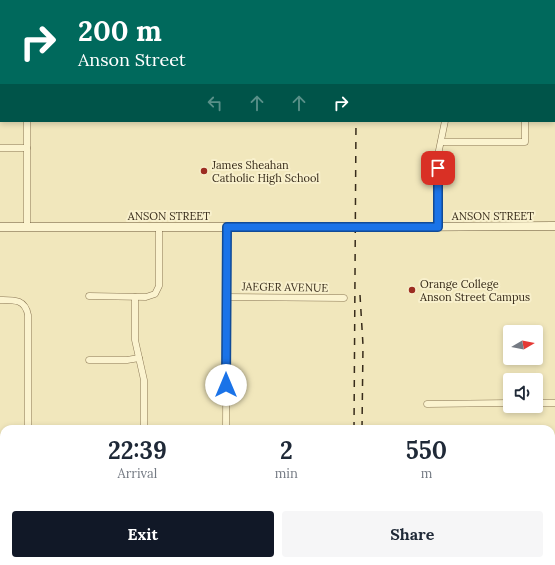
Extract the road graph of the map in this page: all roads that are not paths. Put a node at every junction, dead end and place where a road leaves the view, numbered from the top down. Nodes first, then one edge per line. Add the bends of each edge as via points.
1 (27, 122) edge
2 (446, 122) edge
3 (525, 122) edge
4 (441, 142) junction
5 (0, 148) edge
6 (27, 148) junction
7 (555, 226) edge
8 (0, 227) edge
9 (27, 227) junction
10 (159, 227) junction
11 (227, 227) junction
12 (438, 227) junction
13 (89, 296) dead end
14 (135, 296) junction
15 (227, 297) junction
16 (344, 298) dead end
17 (0, 300) edge
18 (139, 358) junction
19 (89, 360) dead end
20 (503, 403) edge
21 (543, 403) edge
22 (555, 403) edge
23 (427, 404) dead end
24 (28, 425) edge
25 (144, 425) edge
26 (226, 425) edge

1 - 6 street
2 - 4 street
3 - 4 street via 525,142
4 - 12 street via 438,155
5 - 6 street
6 - 9 street
7 - 12 street, ANSON STREET
8 - 9 street, ANSON STREET
9 - 10 street, ANSON STREET
10 - 11 street, ANSON STREET
10 - 14 street via 159,286 155,294
11 - 12 street, ANSON STREET, bridge
11 - 15 street
13 - 14 street
14 - 18 street via 134,335
15 - 16 street, JAEGER AVENUE
15 - 26 street
17 - 24 street via 18,302 27,308
18 - 19 street
18 - 25 street via 144,380
20 - 23 street
21 - 22 street

